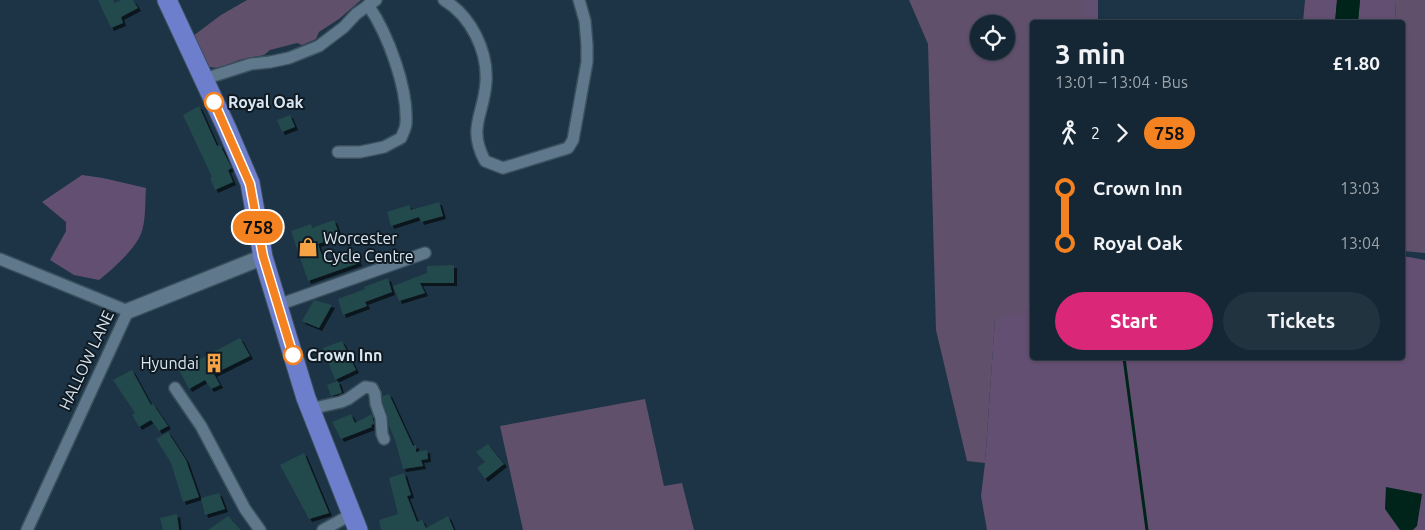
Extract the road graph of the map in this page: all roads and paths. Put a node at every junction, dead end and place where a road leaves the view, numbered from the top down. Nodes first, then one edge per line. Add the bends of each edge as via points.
1 (167, 0) edge
2 (579, 0) edge
3 (449, 1) edge
4 (372, 3) edge
5 (204, 79) junction
6 (338, 152) dead end
7 (425, 253) dead end
8 (263, 256) junction
9 (0, 259) edge
10 (278, 305) junction
11 (128, 311) junction
12 (175, 388) dead end
13 (310, 409) junction
14 (384, 438) dead end
15 (355, 522) edge
16 (28, 530) edge
17 (260, 530) edge
18 (323, 530) edge

1 - 5 main road
2 - 3 street via 587,62 573,140 568,148 503,168 485,161 479,151 476,136 486,82 484,62 480,44 471,27
4 - 5 street via 319,46 289,58 251,64
4 - 6 street via 400,79 406,125 401,138 384,147
5 - 8 main road via 250,184
7 - 10 street
8 - 10 main road
8 - 11 street, HALLOW LANE
9 - 11 street
10 - 13 main road
11 - 16 street, HALLOW LANE
12 - 17 street via 201,426
13 - 14 street via 341,402 365,387 372,388
13 - 15 main road
15 - 18 street

